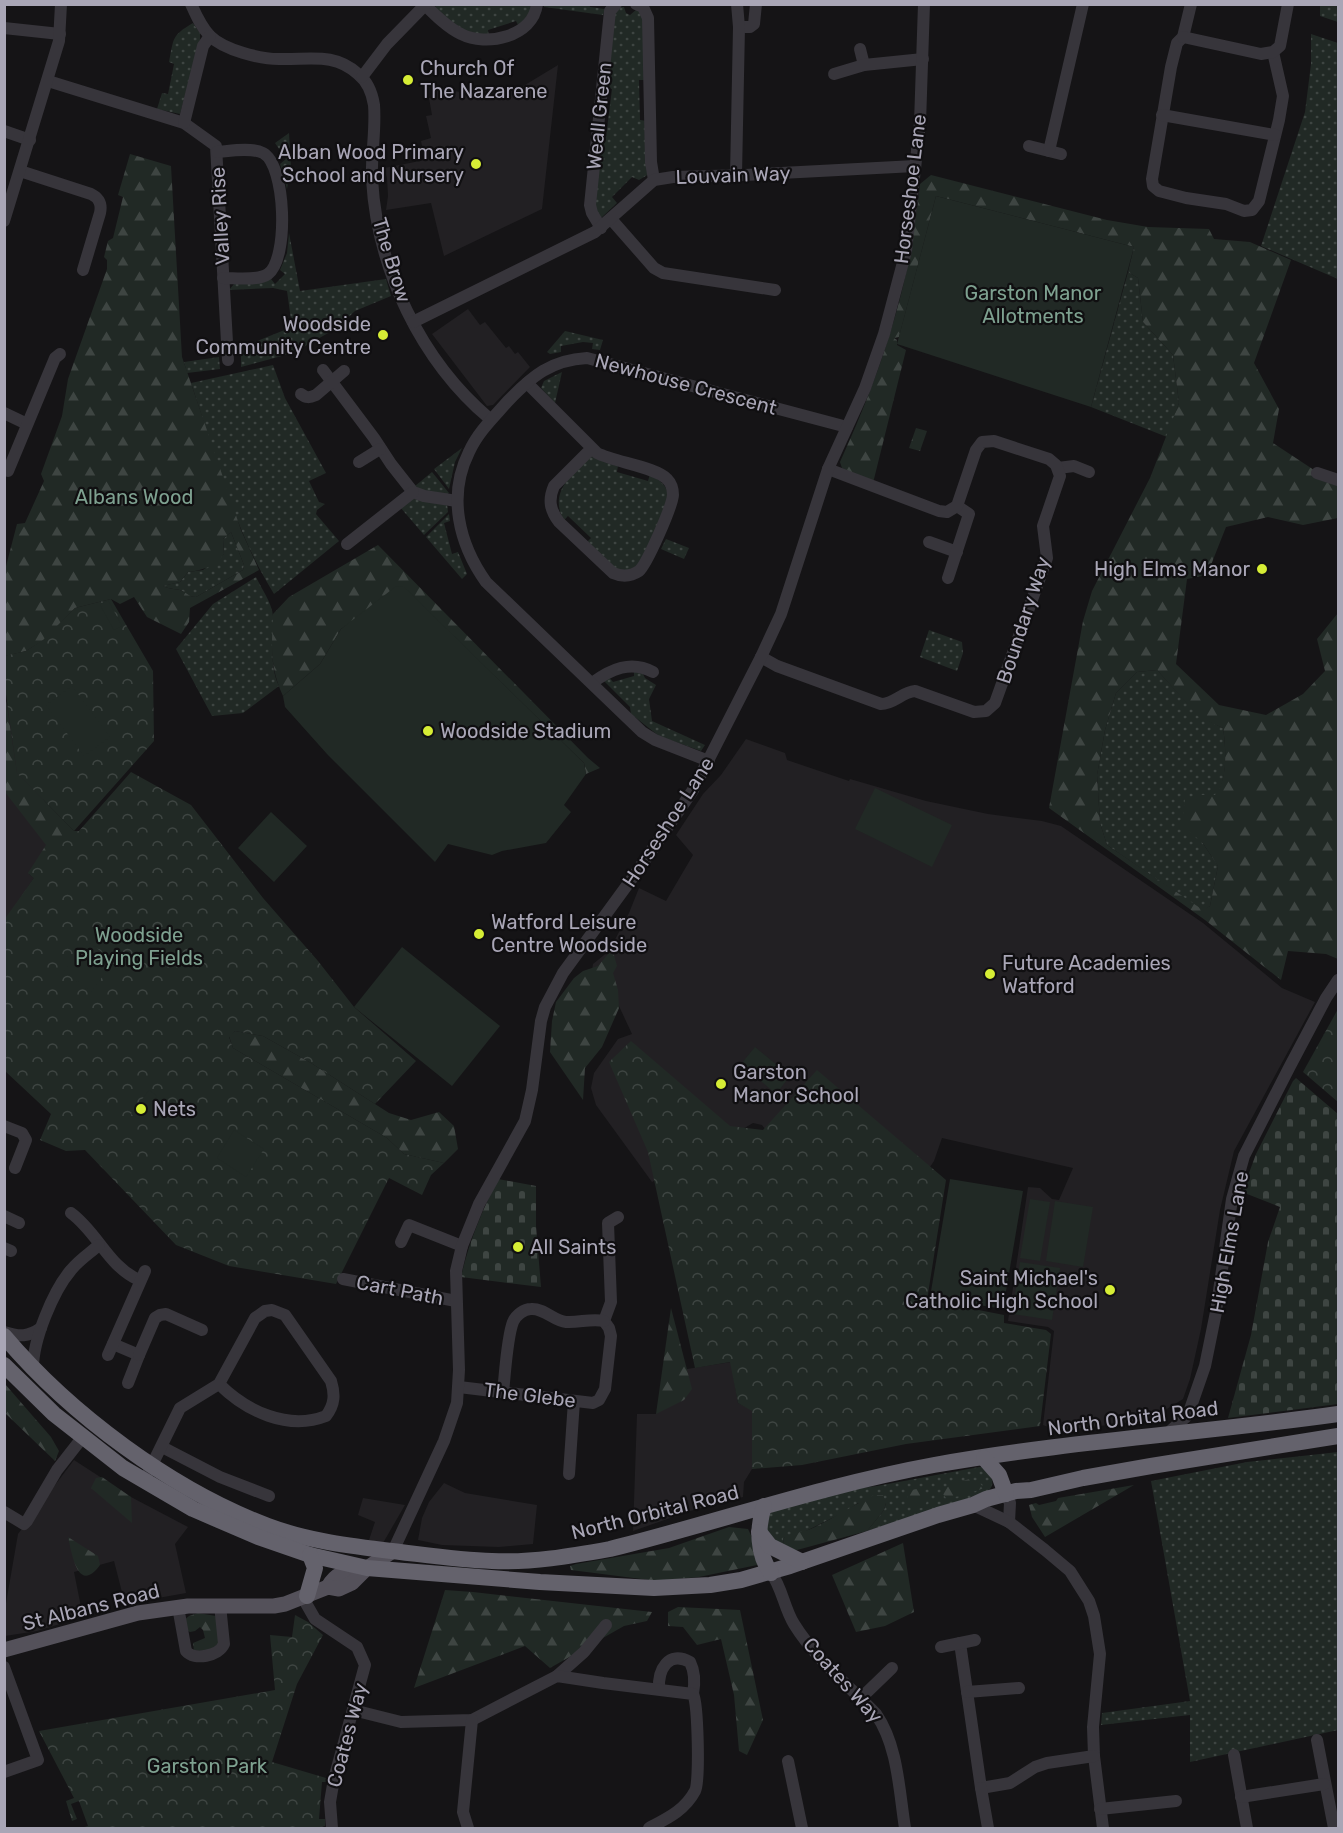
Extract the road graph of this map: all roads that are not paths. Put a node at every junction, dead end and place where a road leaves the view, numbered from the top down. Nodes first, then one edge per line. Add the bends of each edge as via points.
1 (61, 4) edge
2 (191, 4) edge
3 (537, 4) edge
4 (616, 4) edge
5 (636, 4) edge
6 (737, 4) edge
7 (756, 4) edge
8 (924, 4) edge
9 (1083, 4) edge
10 (1191, 4) edge
11 (1288, 4) edge
12 (425, 5) edge
13 (739, 27) junction
14 (4, 28) edge
15 (60, 34) junction
16 (210, 36) junction
17 (1183, 37) junction
18 (860, 49) dead end
19 (1273, 52) junction
20 (923, 59) junction
21 (864, 65) junction
22 (834, 74) dead end
23 (362, 76) junction
24 (48, 81) junction
25 (1162, 115) junction
26 (184, 123) junction
27 (4, 131) edge
28 (1275, 135) junction
29 (30, 140) junction
30 (1029, 146) dead end
31 (218, 152) junction
32 (915, 166) junction
33 (20, 171) junction
34 (736, 175) junction
35 (654, 180) junction
36 (611, 219) junction
37 (4, 221) edge
38 (601, 228) junction
39 (83, 270) dead end
40 (223, 278) junction
41 (775, 290) dead end
42 (413, 322) junction
43 (60, 354) dead end
44 (228, 360) dead end
45 (323, 370) dead end
46 (344, 371) dead end
47 (332, 381) junction
48 (527, 383) junction
49 (301, 393) dead end
50 (4, 413) edge
51 (490, 419) junction
52 (27, 424) junction
53 (847, 427) junction
54 (592, 448) junction
55 (380, 449) junction
56 (359, 462) dead end
57 (1058, 468) junction
58 (828, 469) junction
59 (9, 471) dead end
60 (1089, 472) dead end
61 (1317, 472) dead end
62 (1338, 480) edge
63 (413, 492) junction
64 (457, 501) junction
65 (957, 506) junction
66 (355, 542) dead end
67 (929, 542) dead end
68 (957, 552) junction
69 (948, 578) dead end
70 (761, 657) junction
71 (653, 672) dead end
72 (592, 683) junction
73 (709, 761) junction
74 (1338, 980) edge
75 (4, 1126) edge
76 (15, 1168) dead end
77 (71, 1213) dead end
78 (4, 1216) edge
79 (608, 1220) dead end
80 (19, 1222) dead end
81 (401, 1242) dead end
82 (99, 1245) junction
83 (462, 1246) junction
84 (343, 1279) dead end
85 (456, 1301) junction
86 (603, 1321) junction
87 (41, 1328) junction
88 (202, 1330) dead end
89 (4, 1334) edge
90 (139, 1355) junction
91 (4, 1365) edge
92 (33, 1368) junction
93 (128, 1383) dead end
94 (219, 1384) junction
95 (459, 1387) junction
96 (503, 1392) junction
97 (574, 1401) junction
98 (1338, 1414) edge
99 (1188, 1415) junction
100 (1201, 1431) junction
101 (1165, 1436) junction
102 (1338, 1436) edge
103 (82, 1438) junction
104 (162, 1447) junction
105 (984, 1458) junction
106 (152, 1464) junction
107 (569, 1474) dead end
108 (144, 1481) junction
109 (269, 1496) dead end
110 (1008, 1498) junction
111 (973, 1505) junction
112 (764, 1506) junction
113 (4, 1512) edge
114 (1010, 1522) junction
115 (759, 1532) junction
116 (323, 1541) junction
117 (393, 1551) junction
118 (310, 1555) junction
119 (802, 1562) junction
120 (367, 1568) junction
121 (771, 1573) junction
122 (461, 1577) junction
123 (305, 1597) junction
124 (220, 1605) junction
125 (178, 1607) junction
126 (606, 1625) dead end
127 (975, 1640) dead end
128 (960, 1643) junction
129 (941, 1647) dead end
130 (4, 1650) edge
131 (578, 1658) junction
132 (4, 1667) edge
133 (892, 1668) dead end
134 (557, 1676) junction
135 (589, 1680) junction
136 (1019, 1688) dead end
137 (659, 1689) junction
138 (968, 1692) junction
139 (693, 1694) junction
140 (861, 1698) junction
141 (353, 1710) junction
142 (472, 1720) junction
143 (1317, 1740) dead end
144 (1234, 1755) dead end
145 (1094, 1756) junction
146 (788, 1761) dead end
147 (4, 1772) edge
148 (1324, 1784) junction
149 (981, 1788) junction
150 (1241, 1797) junction
151 (1176, 1801) dead end
152 (1100, 1809) junction
153 (332, 1828) edge
154 (468, 1828) edge
155 (650, 1828) edge
156 (802, 1828) edge
157 (905, 1828) edge
158 (988, 1828) edge
159 (1103, 1828) edge
160 (1247, 1828) edge
161 (1334, 1828) edge

1 - 15 street
2 - 16 street
3 - 12 street via 522,29 487,41 462,35
4 - 38 street, Weall Green via 610,11 590,205
5 - 35 street via 648,18
6 - 13 street
7 - 13 street via 753,25
8 - 20 street, Horseshoe Lane
9 - 30 street via 1055,153
10 - 17 street
11 - 19 street via 1282,40
12 - 23 street
13 - 34 street
14 - 15 street
15 - 24 street
16 - 23 street via 235,50 266,58 337,60
16 - 26 street via 203,46
17 - 19 street via 1261,54
17 - 25 street via 1177,43
18 - 21 street
19 - 28 street via 1283,96
20 - 21 street
20 - 32 street, Horseshoe Lane
21 - 22 street
23 - 42 street, The Brow via 373,94 372,177 376,215 399,295
24 - 26 street, Valley Rise
24 - 29 street
25 - 28 street
25 - 28 street via 1153,186 1166,193 1244,211 1252,210 1259,201
26 - 31 street, Valley Rise via 214,143
27 - 29 street
29 - 33 street
31 - 40 street, Valley Rise
31 - 40 street via 265,154 277,174 282,212 277,260 271,271 262,277
32 - 34 street, Louvain Way
32 - 53 street, Horseshoe Lane via 906,250 890,313 865,388
33 - 37 street
33 - 39 street via 91,194 98,200 100,213
34 - 35 street, Louvain Way
35 - 36 street, Louvain Way
36 - 38 street, Louvain Way
36 - 41 street via 654,268 663,273
38 - 42 street, Louvain Way
40 - 44 street, Valley Rise
42 - 51 street, The Brow via 437,361
43 - 52 street
45 - 47 street
46 - 47 street
47 - 49 street via 310,398
47 - 55 street
48 - 51 street, Newhouse Crescent
48 - 53 street, Newhouse Crescent via 556,364 587,358
48 - 54 street
50 - 52 street
51 - 64 street, Newhouse Crescent via 469,451
52 - 59 street
53 - 58 street, Horseshoe Lane
54 - 54 street via 608,459 666,477 673,491 644,566 633,574 613,573 552,512 554,486
55 - 56 street
55 - 63 street
57 - 60 street via 1074,466
57 - 65 street via 1048,459 994,441 982,442
57 - 70 street, Boundary Way via 1058,484 1043,526 1047,558 995,703 986,711 974,712 915,691 881,704
58 - 65 street via 939,511 947,512
58 - 70 street, Horseshoe Lane via 781,614
61 - 62 street
63 - 64 street
63 - 66 street
64 - 72 street, Newhouse Crescent via 461,535 486,582
65 - 68 street via 969,514
67 - 68 street
68 - 69 street
70 - 73 street, Horseshoe Lane
71 - 72 street via 642,666 625,666
72 - 73 street, Newhouse Crescent via 642,732
73 - 83 street, Horseshoe Lane via 664,834 551,993 541,1021 525,1121 479,1204
74 - 99 street, High Elms Lane via 1245,1156 1232,1198 1212,1340
75 - 76 street via 22,1133 26,1140
77 - 82 street
78 - 80 street
79 - 86 street, The Glebe via 611,1302
81 - 83 street via 409,1225
82 - 87 street via 69,1271
82 - 90 street via 127,1275 142,1276 111,1350
83 - 85 street, Horseshoe Lane via 456,1271
84 - 85 street, Cart Path
85 - 95 street, Horseshoe Lane
86 - 96 street via 566,1322 539,1310 524,1311 513,1323
86 - 97 street, The Glebe via 611,1336 605,1389 593,1403
87 - 89 street via 30,1335
87 - 92 street
88 - 90 street via 160,1315 155,1318
89 - 92 highway, North Orbital Road
90 - 93 street
91 - 103 highway
92 - 106 highway, North Orbital Road via 96,1424
94 - 94 street via 255,1318 272,1310 285,1315 331,1381 334,1401 326,1416 288,1420 256,1412
94 - 104 street via 180,1408
95 - 96 street, The Glebe
95 - 117 street, Horseshoe Lane via 444,1441
96 - 97 street, The Glebe
97 - 107 street
98 - 100 highway, North Orbital Road
99 - 100 street
99 - 101 street, High Elms Lane
100 - 101 highway, North Orbital Road
101 - 105 highway, North Orbital Road
102 - 110 highway via 1083,1478
103 - 108 highway
103 - 113 street via 24,1524
104 - 106 street
104 - 109 street via 220,1478
105 - 110 highway via 999,1475
105 - 112 highway, North Orbital Road via 883,1475
106 - 108 street
106 - 116 highway, North Orbital Road via 245,1516
108 - 118 highway via 231,1526
110 - 111 highway via 986,1499
110 - 114 street
111 - 114 street
111 - 119 highway
112 - 115 highway
112 - 117 highway, North Orbital Road via 651,1539 570,1556 494,1561
114 - 145 street via 1070,1571 1094,1616 1100,1654
115 - 119 highway via 770,1546
115 - 121 highway
116 - 117 highway, North Orbital Road
116 - 120 highway
117 - 120 main road, St Albans Road
117 - 122 highway via 412,1562 452,1566
118 - 120 highway
118 - 123 highway via 315,1568
119 - 121 highway
120 - 122 highway
120 - 123 main road, St Albans Road via 339,1589 328,1587
121 - 122 highway via 710,1585 654,1588
121 - 140 street, Coates Way via 786,1609 807,1642
123 - 124 main road, St Albans Road via 274,1606
123 - 141 street, Coates Way via 315,1619 362,1654 364,1671
124 - 125 main road, St Albans Road
124 - 125 street via 222,1650 195,1657 186,1651
125 - 130 main road, St Albans Road via 138,1613
126 - 131 street
127 - 128 street
128 - 129 street
128 - 138 street
131 - 134 street
131 - 135 street
132 - 147 street via 38,1760
133 - 140 street
134 - 135 street
134 - 142 street
135 - 137 street
136 - 138 street
137 - 139 street
137 - 139 street via 662,1668 682,1658 692,1666
138 - 149 street
139 - 155 street via 697,1709 697,1789 681,1811
140 - 157 street, Coates Way via 884,1725 890,1739
141 - 142 street via 400,1722
141 - 153 street, Coates Way via 334,1779 330,1802
142 - 154 street via 463,1812
143 - 148 street
144 - 150 street
145 - 149 street via 1047,1763 1010,1783
145 - 152 street
146 - 156 street
148 - 150 street
148 - 161 street
149 - 158 street
150 - 160 street
151 - 152 street
152 - 159 street

